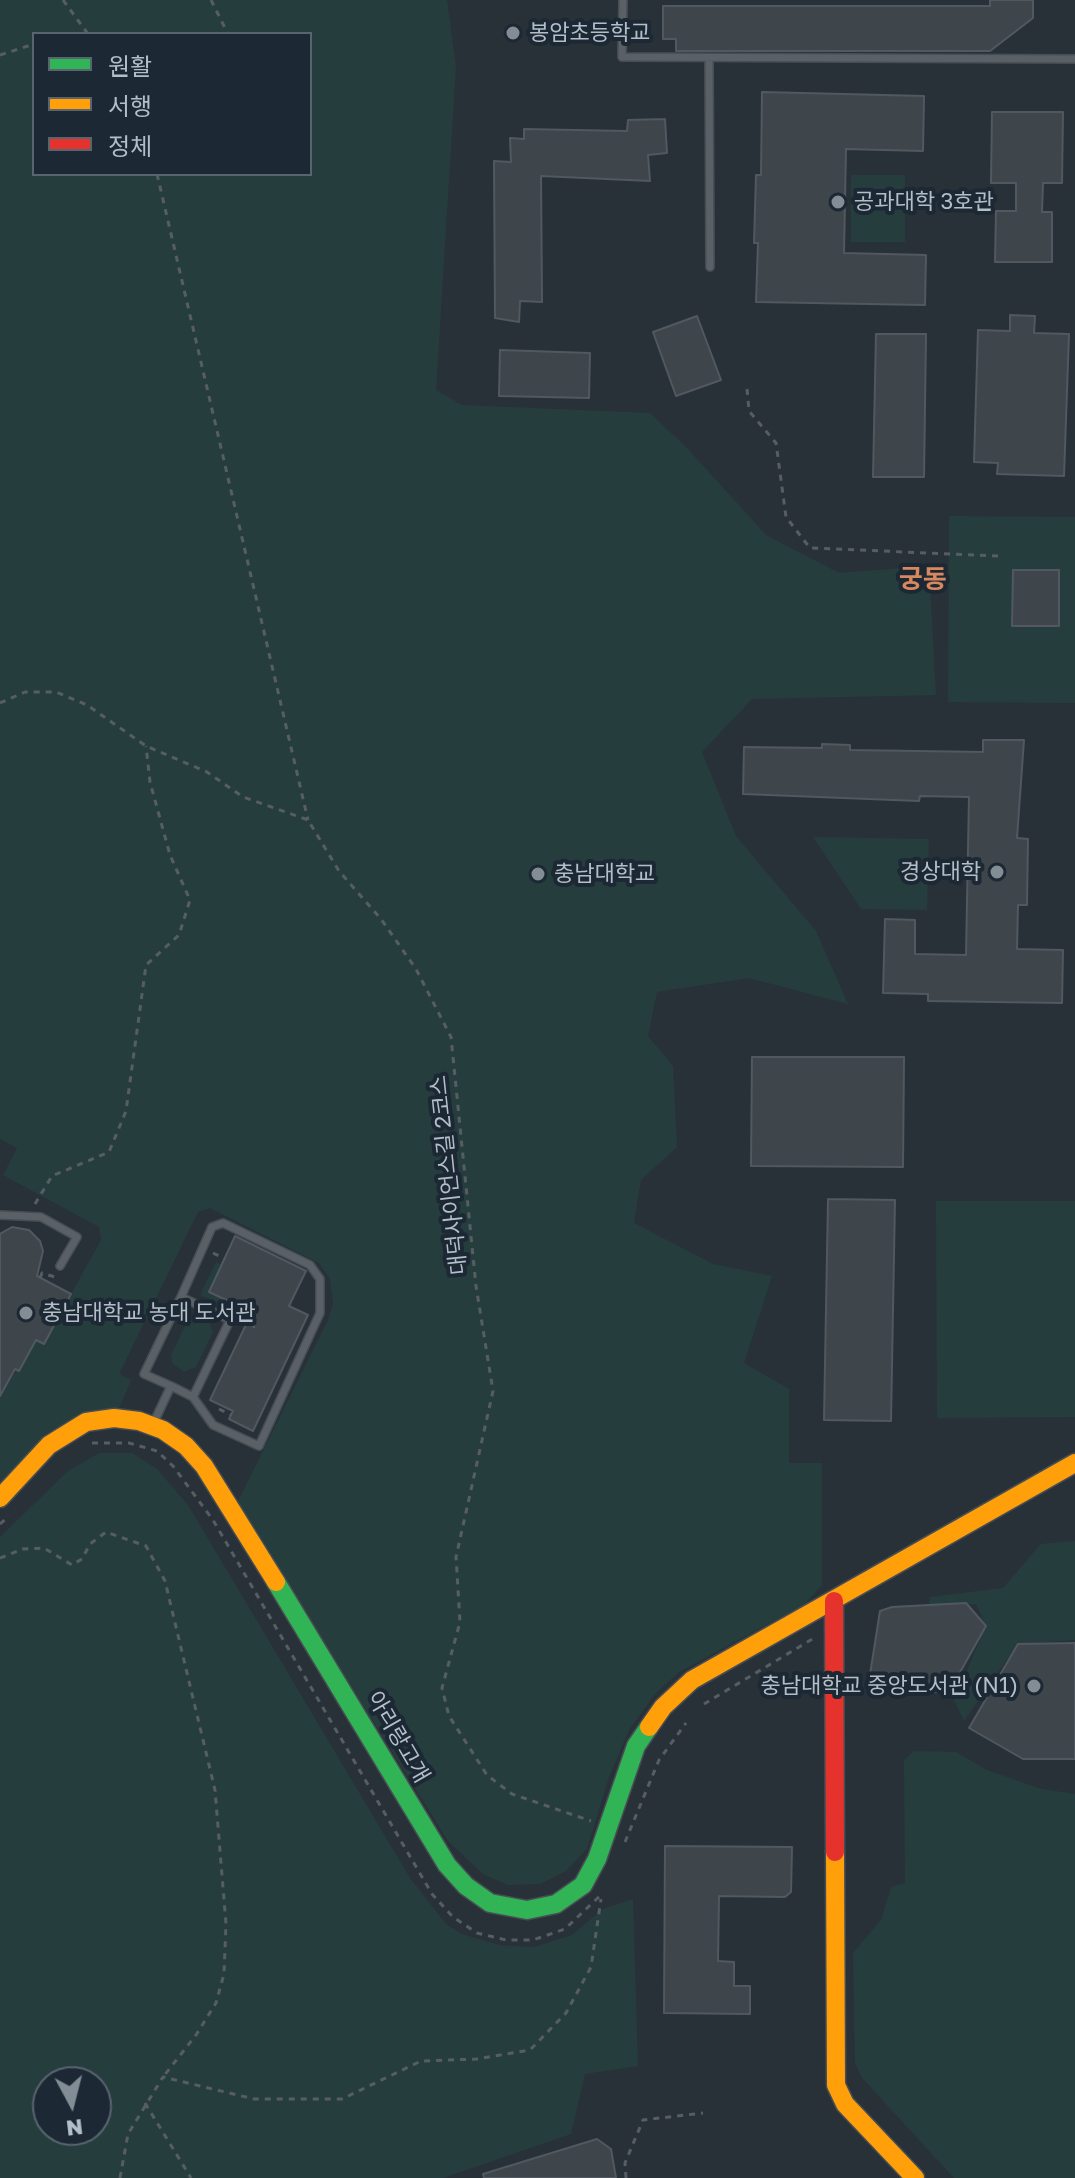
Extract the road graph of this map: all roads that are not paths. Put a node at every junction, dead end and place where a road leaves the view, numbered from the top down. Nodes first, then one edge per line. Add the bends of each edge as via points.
1 (623, 0) edge
2 (709, 58) junction
3 (1075, 59) edge
4 (710, 267) dead end
5 (0, 1215) edge
6 (58, 1270) road end
7 (181, 1297) junction
8 (171, 1386) junction
9 (193, 1397) junction
10 (153, 1424) junction
11 (1075, 1463) edge
12 (0, 1498) edge
13 (834, 1601) junction
14 (915, 2178) edge

1 - 2 lane via 622,57
2 - 3 lane
2 - 4 lane
5 - 6 lane via 41,1217 77,1237
7 - 8 lane via 144,1374
7 - 9 lane via 230,1320
7 - 9 lane via 212,1227 223,1223 310,1265 320,1279 320,1313 259,1446 213,1425
8 - 9 lane
8 - 10 lane
10 - 12 street, 아리랑고개 via 114,1418 74,1427 49,1445
10 - 13 street, 아리랑고개 via 204,1466 436,1849 457,1877 490,1903 527,1910 556,1904 575,1893 597,1859 627,1765 649,1726 692,1680
11 - 13 street, 아리랑고개
13 - 14 street via 836,2085 845,2104

